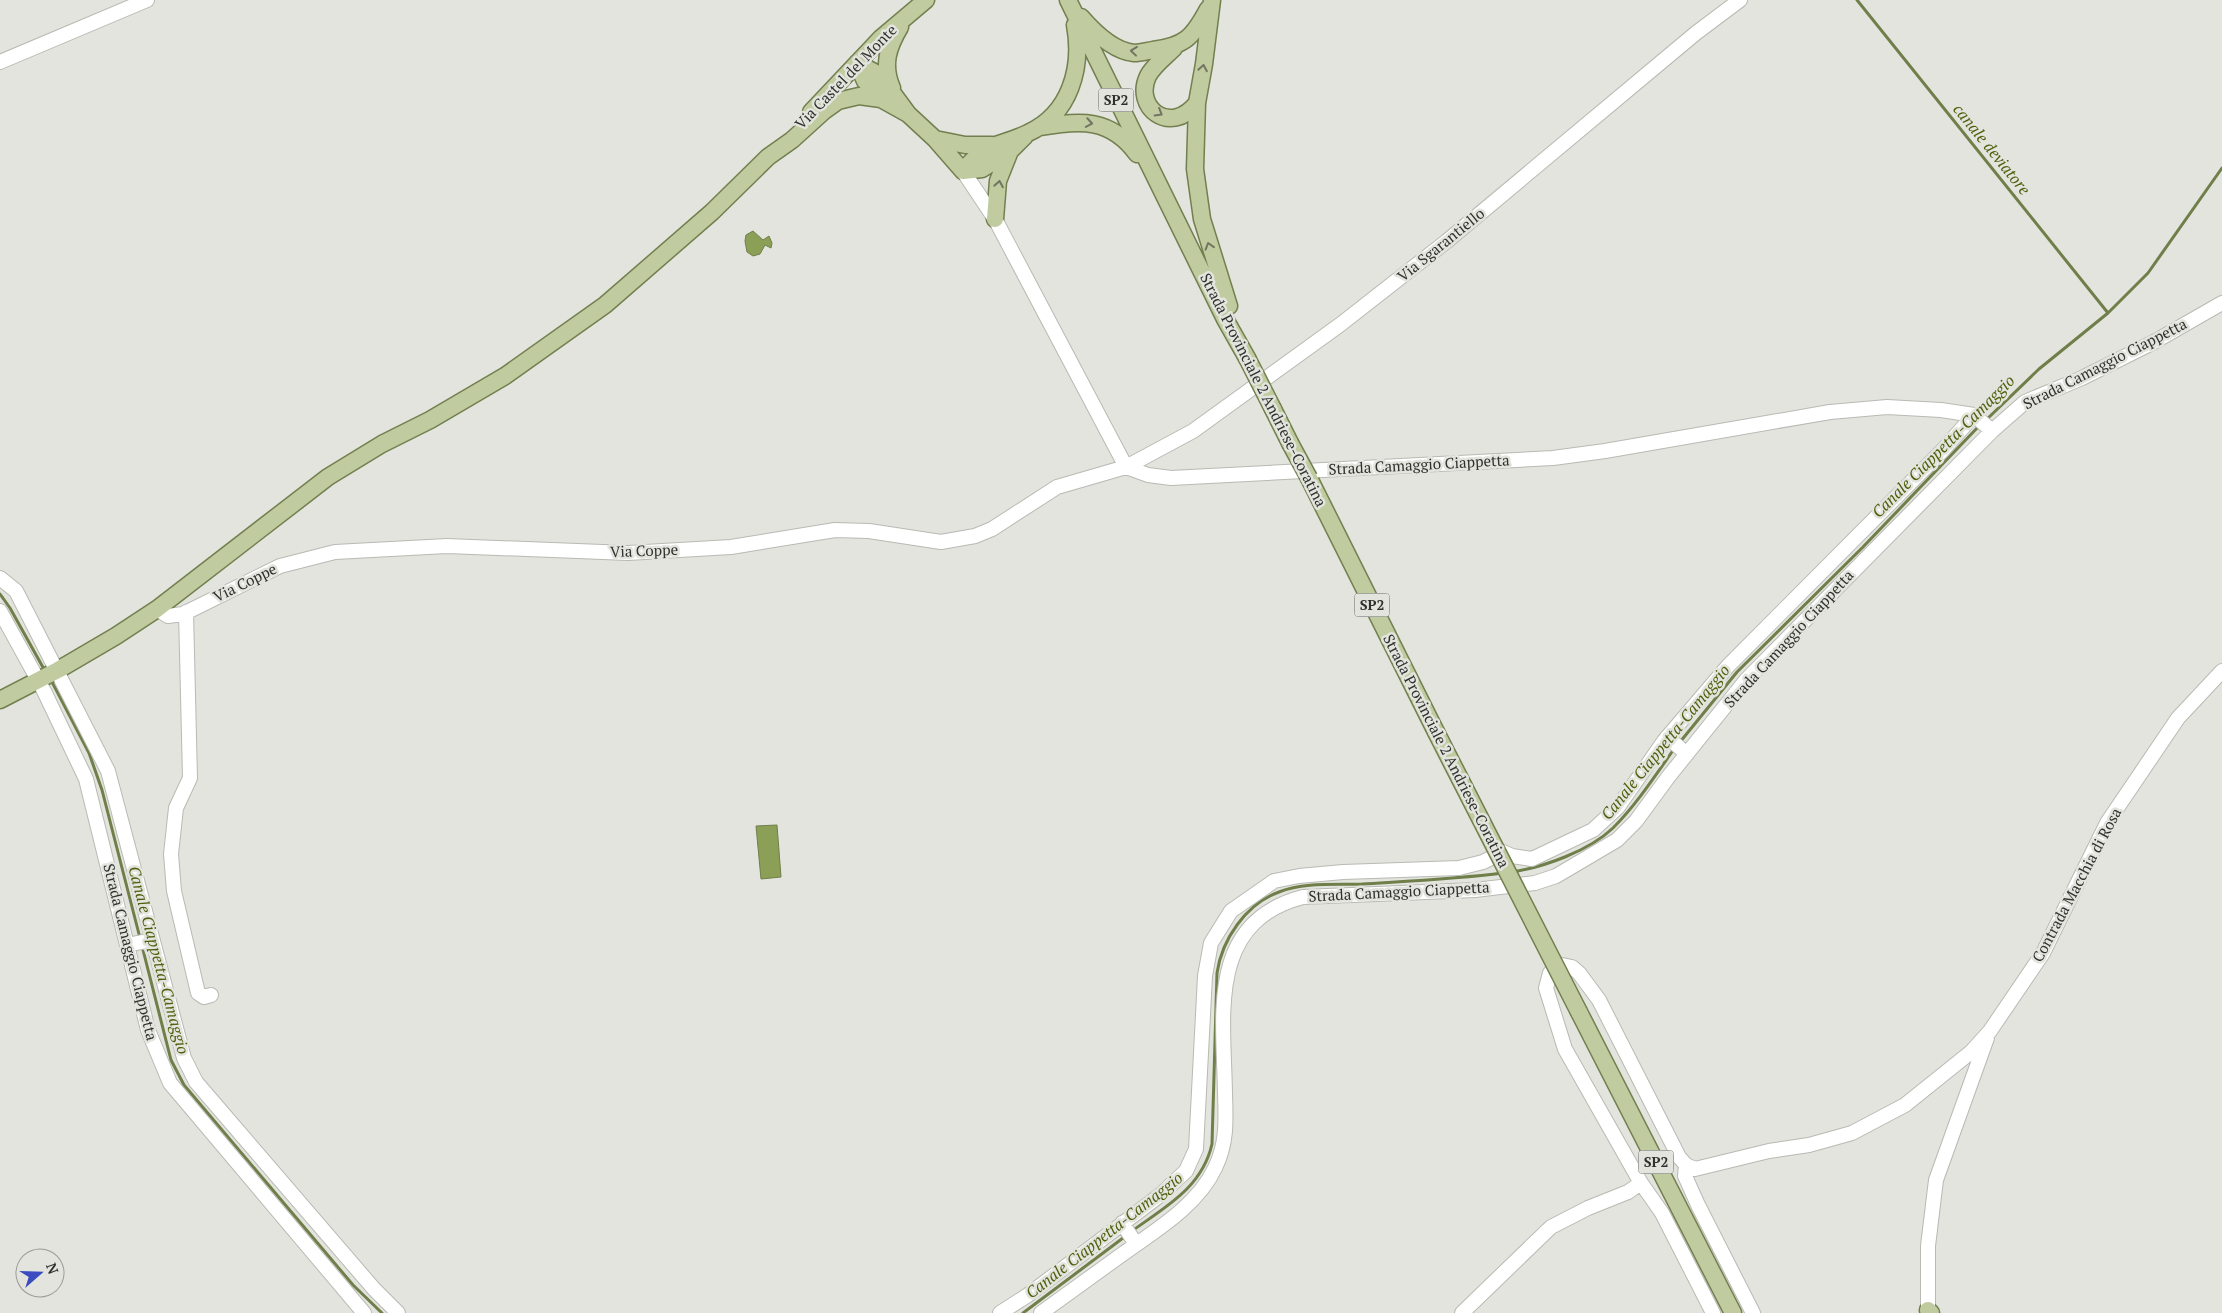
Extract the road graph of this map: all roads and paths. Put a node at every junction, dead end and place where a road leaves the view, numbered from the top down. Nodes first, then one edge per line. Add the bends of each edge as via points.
1 (147, 0) edge
2 (926, 0) edge
3 (1740, 0) edge
4 (1212, 1) edge
5 (1070, 3) edge
6 (907, 15) junction
7 (1174, 48) junction
8 (0, 62) edge
9 (857, 63) junction
10 (889, 98) junction
11 (1197, 103) junction
12 (1034, 130) junction
13 (935, 139) junction
14 (992, 145) junction
15 (1010, 151) junction
16 (768, 157) junction
17 (962, 171) junction
18 (1163, 193) junction
19 (996, 219) junction
20 (2222, 303) edge
21 (1247, 358) junction
22 (1983, 423) junction
23 (1126, 467) junction
24 (1842, 552) junction
25 (1857, 567) junction
26 (0, 578) edge
27 (157, 609) junction
28 (0, 611) edge
29 (186, 612) junction
30 (2222, 671) edge
31 (48, 675) junction
32 (0, 700) edge
33 (1667, 737) junction
34 (1687, 754) junction
35 (1409, 869) junction
36 (1410, 892) junction
37 (152, 940) junction
38 (128, 946) junction
39 (211, 995) dead end
40 (1202, 1004) junction
41 (1224, 1005) junction
42 (1990, 1031) junction
43 (1686, 1165) junction
44 (1641, 1183) junction
45 (294, 1197) junction
46 (276, 1212) junction
47 (1122, 1223) junction
48 (1136, 1244) junction
49 (1929, 1312) edge
50 (364, 1313) edge
51 (398, 1313) edge
52 (1000, 1313) edge
53 (1041, 1313) edge
54 (1462, 1313) edge
55 (1713, 1313) edge
56 (1733, 1313) edge
57 (1753, 1313) edge

1 - 8 street
2 - 6 main road, Via Castel del Monte
3 - 23 street, Via Sgarantiello via 1696,33 1448,241 1341,324 1193,431
4 - 7 main road via 1200,24
11 -> 4 main road
7 -> 5 main road via 1134,53 1110,44 1090,28
5 - 12 main road via 1078,58 1072,88 1064,104
5 - 18 main road, Strada Provinciale 2 Andriese-Coratina / SP2
6 - 9 main road, Via Castel del Monte
6 - 10 main road via 886,56
7 -> 11 main road via 1148,74 1143,89 1148,105 1157,114 1176,118
9 - 10 main road via 874,72
9 - 16 main road, Via Castel del Monte
10 - 13 main road
10 - 16 main road via 858,96 838,102
21 -> 11 main road via 1202,219 1194,169
12 - 14 main road
12 - 15 main road
12 -> 18 main road via 1075,121 1102,126 1128,142
13 - 14 main road via 965,145
13 - 17 main road
14 - 17 main road via 974,156
15 - 17 main road via 982,169
19 -> 15 main road via 998,181
16 - 27 main road via 712,212 605,305 505,376 328,477
17 - 19 street
18 - 21 main road, Strada Provinciale 2 Andriese-Coratina / SP2
19 - 23 street
20 - 22 street, Strada Camaggio Ciappetta via 2154,342
21 - 56 main road, Strada Provinciale 2 Andriese-Coratina / SP2, bridge
22 - 23 street, Strada Camaggio Ciappetta via 1941,410 1887,407 1830,412 1553,458 1171,478 1148,475
22 - 24 street via 1942,452
22 - 25 street, Strada Camaggio Ciappetta
23 - 29 street, Via Coppe via 1057,488 992,529 958,540 920,540 869,530 835,530 731,547 628,553 447,546 335,552 280,566
24 - 25 street
24 - 33 street via 1728,666
25 - 34 street, Strada Camaggio Ciappetta via 1747,679
26 - 31 street via 16,591
27 - 29 street, Via Coppe via 168,616
27 - 31 main road
28 - 31 street
29 - 39 street via 190,778 176,808 172,880 198,994 204,997
30 - 42 street, Contrada Macchia di Rosa via 2178,718 2107,823 2043,953
31 - 32 main road
31 - 37 street via 108,771
31 - 38 street, Strada Camaggio Ciappetta via 86,779
33 - 34 street
33 - 35 street via 1618,806 1593,830 1556,849 1532,859 1503,852 1483,862 1459,868
34 - 36 street, Strada Camaggio Ciappetta via 1636,821 1617,840 1556,876 1535,883 1475,890
35 - 36 street
35 - 40 street via 1298,876 1274,881 1254,893 1232,911 1211,943
36 - 41 street, Strada Camaggio Ciappetta via 1303,897 1282,902 1265,912 1235,947 1228,966
37 - 38 street
37 - 45 street via 184,1058 196,1082
38 - 46 street, Strada Camaggio Ciappetta via 148,1030 170,1083
40 - 41 street
40 - 47 street via 1200,1113 1196,1149 1186,1171
41 - 48 street, Strada Camaggio Ciappetta via 1226,1138 1215,1170 1191,1202
42 - 43 street via 1971,1052 1911,1100 1852,1133 1695,1169
42 - 49 street via 1936,1180 1928,1246
43 - 44 street via 1599,1000 1579,973 1562,965 1550,973 1546,988 1565,1049
43 - 57 street via 1685,1176 1698,1205
44 - 54 street via 1551,1227
44 - 55 street via 1662,1213
45 - 46 street
45 - 51 street via 374,1290
46 - 50 street, Strada Camaggio Ciappetta
47 - 48 street
47 - 52 street
48 - 53 street, Strada Camaggio Ciappetta

